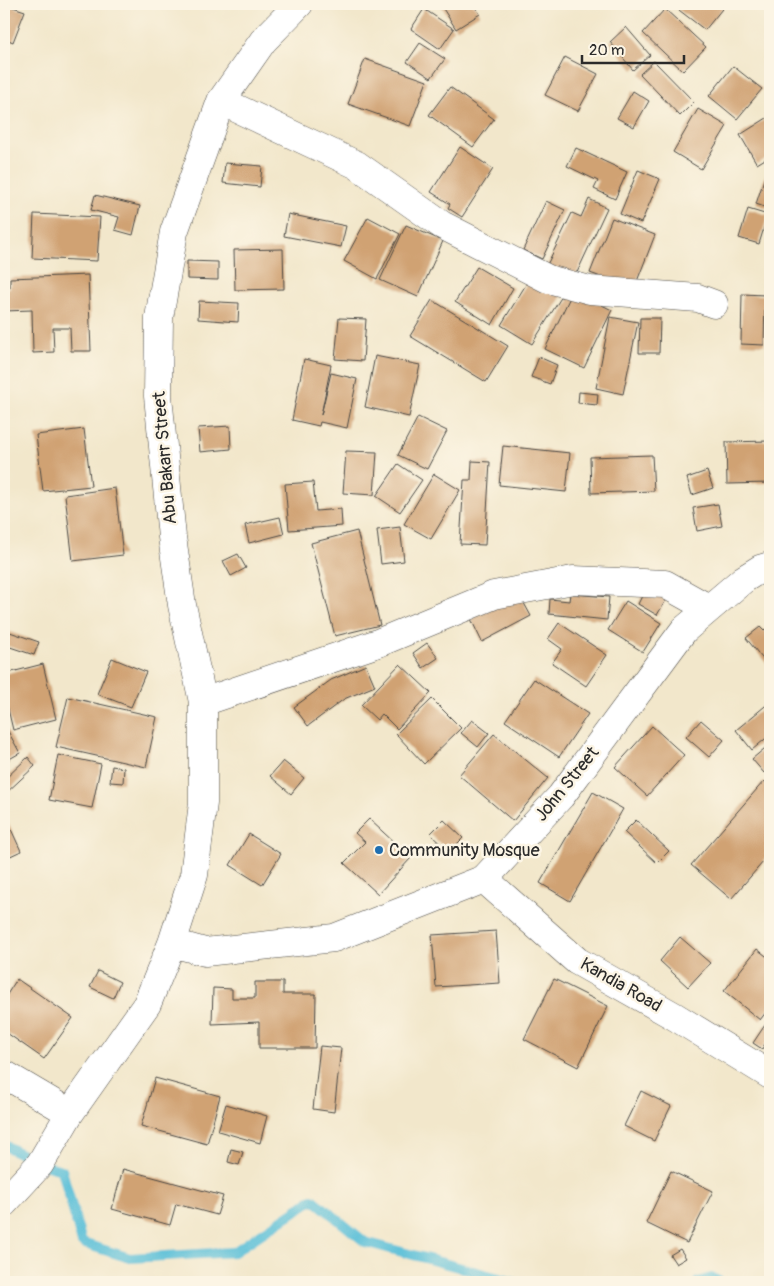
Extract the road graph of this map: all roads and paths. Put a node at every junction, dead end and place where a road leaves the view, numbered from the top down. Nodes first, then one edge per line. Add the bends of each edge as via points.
1 (299, 4) edge
2 (221, 101) junction
3 (714, 304) dead end
4 (770, 566) edge
5 (708, 608) junction
6 (203, 702) junction
7 (484, 879) junction
8 (172, 943) junction
9 (4, 1074) edge
10 (770, 1075) edge
11 (70, 1113) junction
12 (4, 1203) edge

1 - 2 street, Abu Bakarr Street via 263,41
2 - 3 street via 357,165 442,224 548,279 590,290 698,298
2 - 6 street, Abu Bakarr Street via 174,232 159,318 158,396 172,537 182,605
4 - 5 street, John Street via 744,579
5 - 6 street via 665,584 573,580 494,595 378,643
5 - 7 street, John Street via 684,630 561,796
6 - 8 street, Abu Bakarr Street via 203,803 194,875
7 - 8 street, John Street via 334,938 205,952
7 - 10 street, Kandia Road via 578,961
8 - 11 street, Abu Bakarr Street via 148,1004
9 - 11 street
11 - 12 street, Abu Bakarr Street via 40,1164

